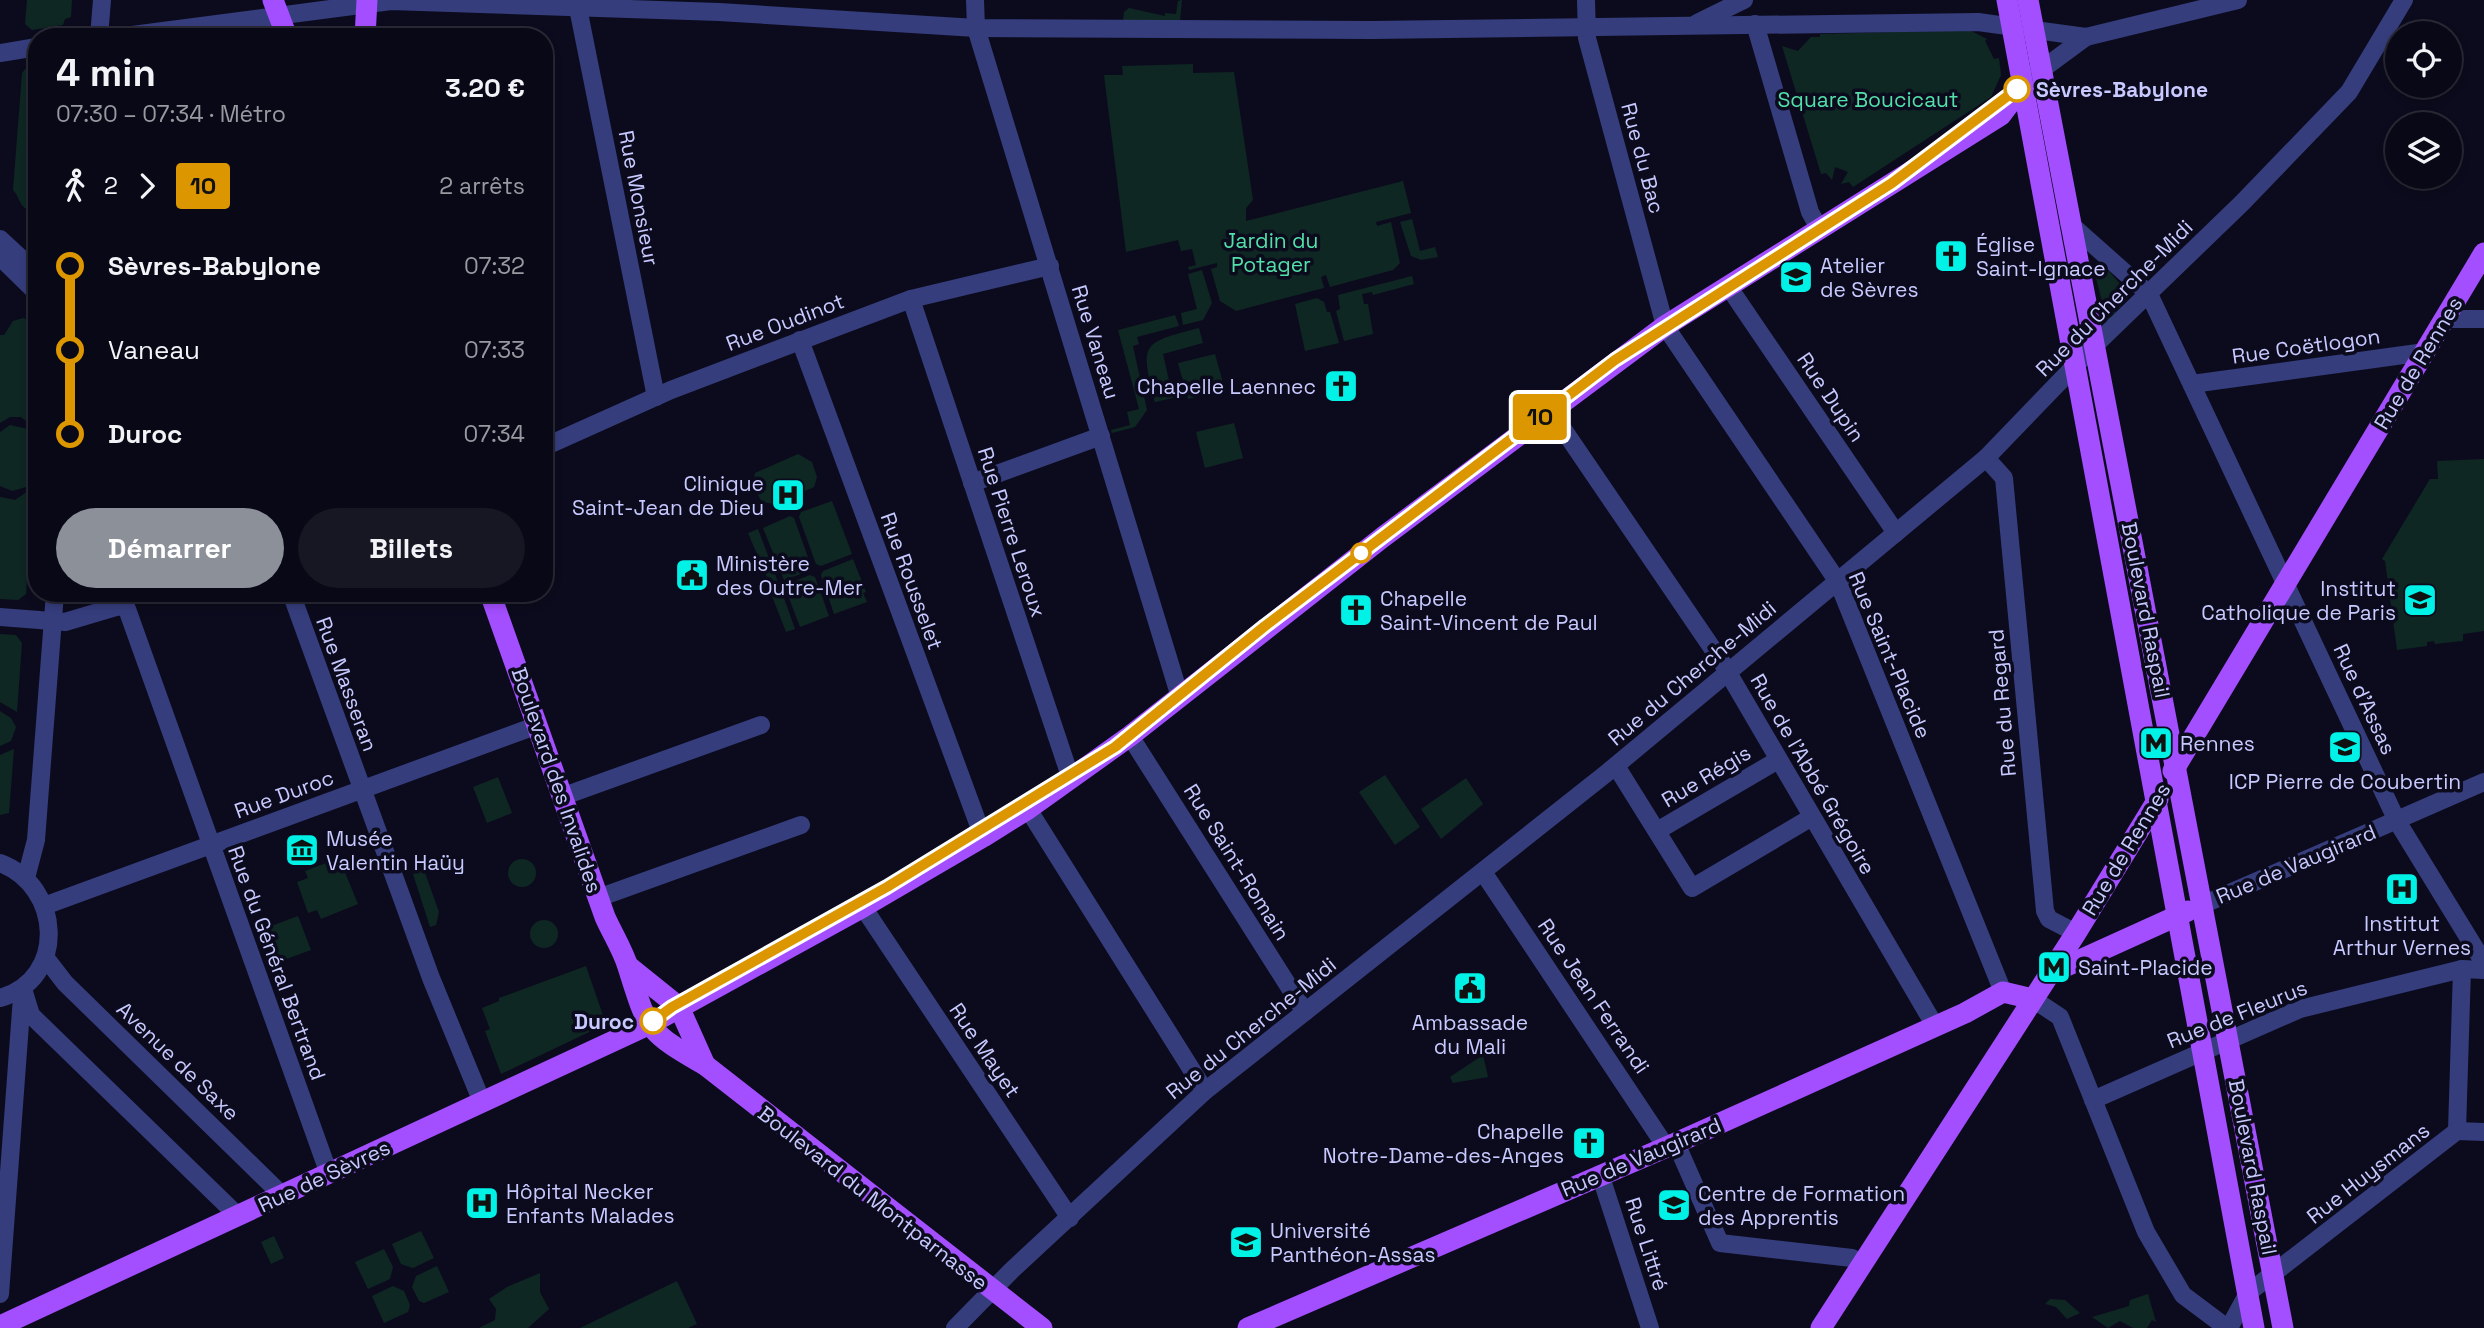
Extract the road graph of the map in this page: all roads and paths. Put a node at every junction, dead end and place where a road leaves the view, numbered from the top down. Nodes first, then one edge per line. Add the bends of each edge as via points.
1 (102, 0) edge
2 (975, 0) edge
3 (1586, 0) edge
4 (1744, 0) edge
5 (2007, 0) edge
6 (2028, 0) edge
7 (2238, 0) edge
8 (2404, 0) edge
9 (367, 2) edge
10 (720, 6) edge
11 (276, 8) edge
12 (578, 8) junction
13 (1755, 24) junction
14 (1692, 26) junction
15 (2012, 26) junction
16 (1586, 27) junction
17 (100, 28) edge
18 (166, 28) edge
19 (284, 28) edge
20 (366, 28) edge
21 (976, 28) junction
22 (2034, 30) junction
23 (2086, 37) junction
24 (28, 48) edge
25 (0, 52) edge
26 (2042, 66) junction
27 (2023, 86) junction
28 (2058, 224) junction
29 (1820, 230) junction
30 (0, 239) edge
31 (2484, 253) edge
32 (0, 257) edge
33 (28, 265) edge
34 (1050, 265) junction
35 (28, 284) edge
36 (1728, 286) junction
37 (2149, 293) junction
38 (911, 299) junction
39 (2484, 318) edge
40 (2444, 319) junction
41 (1665, 326) junction
42 (800, 340) junction
43 (2095, 345) junction
44 (2425, 352) junction
45 (2074, 368) junction
46 (2192, 384) junction
47 (656, 397) junction
48 (1550, 410) junction
49 (1101, 436) junction
50 (553, 443) edge
51 (1986, 458) junction
52 (972, 483) junction
53 (1896, 533) junction
54 (1838, 582) junction
55 (2285, 584) junction
56 (54, 602) edge
57 (294, 602) edge
58 (493, 602) edge
59 (0, 617) edge
60 (53, 622) junction
61 (1728, 673) junction
62 (1180, 697) junction
63 (538, 725) junction
64 (761, 725) dead end
65 (1130, 736) junction
66 (1778, 760) junction
67 (1616, 765) junction
68 (2177, 765) junction
69 (1071, 779) junction
70 (2484, 782) edge
71 (361, 790) junction
72 (564, 796) junction
73 (2155, 804) junction
74 (1028, 809) junction
75 (1812, 817) junction
76 (2397, 821) junction
77 (802, 825) dead end
78 (1657, 831) junction
79 (983, 837) junction
80 (210, 845) junction
81 (0, 863) edge
82 (1483, 872) junction
83 (26, 877) junction
84 (598, 898) junction
85 (2202, 905) junction
86 (44, 906) junction
87 (863, 907) junction
88 (2176, 916) junction
89 (2076, 933) junction
90 (2108, 947) junction
91 (45, 957) junction
92 (2484, 962) edge
93 (628, 966) junction
94 (2462, 969) junction
95 (2484, 970) edge
96 (2049, 974) junction
97 (23, 989) junction
98 (2003, 992) junction
99 (0, 998) edge
100 (2033, 999) junction
101 (679, 1007) junction
102 (1305, 1012) junction
103 (648, 1025) junction
104 (1935, 1026) junction
105 (48, 1032) junction
106 (2228, 1039) junction
107 (19, 1042) junction
108 (2202, 1052) junction
109 (705, 1065) junction
110 (1205, 1091) junction
111 (2093, 1100) junction
112 (482, 1102) junction
113 (2457, 1131) junction
114 (2484, 1132) edge
115 (1671, 1145) junction
116 (329, 1174) junction
117 (1600, 1174) junction
118 (283, 1196) junction
119 (237, 1216) junction
120 (1070, 1218) junction
121 (1862, 1264) junction
122 (2273, 1276) junction
123 (992, 1291) junction
124 (2248, 1293) junction
125 (0, 1294) edge
126 (0, 1326) edge
127 (955, 1328) edge
128 (1042, 1328) edge
129 (1248, 1328) edge
130 (1650, 1328) edge
131 (1821, 1328) edge
132 (2228, 1328) edge
133 (2254, 1328) edge
134 (2283, 1328) edge

1 - 17 street
2 - 21 street, Rue Vaneau
3 - 16 street, Rue du Bac
4 - 14 street
5 - 15 main road, Boulevard Raspail
6 - 22 main road, Boulevard Raspail
7 - 23 street
8 - 37 street, Rue du Cherche-Midi via 2349,92
9 - 11 street
9 - 12 street
9 - 20 main road
10 - 12 street
10 - 21 street
11 - 18 street
11 - 19 main road
12 - 47 street, Rue Monsieur
13 - 14 street
13 - 15 street via 1978,22
13 - 29 street via 1810,212
14 - 16 street
15 - 22 street
15 - 27 main road, Boulevard Raspail
16 - 21 street
16 - 41 street, Rue du Bac
21 - 34 street, Rue Vaneau
22 - 23 street
22 - 26 main road, Boulevard Raspail
23 - 26 street
24 - 25 street
26 - 27 street
26 - 28 main road, Boulevard Raspail
27 - 28 main road, Boulevard Raspail
27 - 29 main road via 2001,116
28 - 37 street
28 - 43 main road, Boulevard Raspail
28 - 45 main road, Boulevard Raspail
29 - 36 main road
30 - 33 street
31 - 40 main road, Rue de Rennes
32 - 35 street
34 - 38 street, Rue Oudinot
34 - 49 street, Rue Vaneau
36 - 41 main road
36 - 53 street, Rue Dupin
37 - 43 street, Rue du Cherche-Midi
37 - 46 street, Rue d'Assas
38 - 42 street, Rue Oudinot
38 - 52 street, Rue Pierre Leroux
39 - 40 street
40 - 44 main road, Rue de Rennes
41 - 48 main road
41 - 54 street, Rue Saint-Placide
42 - 47 street, Rue Oudinot
42 - 79 street, Rue Rousselet
43 - 45 street, Rue du Cherche-Midi
43 - 68 main road, Boulevard Raspail
44 - 46 street, Rue Coëtlogon
44 - 55 main road, Rue de Rennes
45 - 51 street, Rue du Cherche-Midi
45 - 73 main road, Boulevard Raspail
46 - 55 street, Rue d'Assas
47 - 50 street, Rue Oudinot
48 - 61 street, Rue de l'Abbé Grégoire
48 - 62 main road
49 - 52 street
49 - 62 street, Rue Vaneau
51 - 53 street, Rue du Cherche-Midi
51 - 89 street, Rue du Regard via 2004,478 2045,911 2049,919
52 - 69 street, Rue Pierre Leroux
53 - 54 street, Rue du Cherche-Midi
54 - 61 street, Rue du Cherche-Midi
54 - 98 street, Rue Saint-Placide
55 - 68 main road, Rue de Rennes
55 - 76 street, Rue d'Assas
56 - 60 street
57 - 71 street, Rue Masseran
58 - 63 main road, Boulevard des Invalides
59 - 60 street
60 - 80 street, Rue du Général Bertrand via 71,622 119,606 127,609
60 - 83 street via 36,840
61 - 66 street, Rue de l'Abbé Grégoire
61 - 67 street, Rue du Cherche-Midi
62 - 65 main road
63 - 71 street, Rue Duroc
63 - 72 main road, Boulevard des Invalides
64 - 72 street
65 - 69 main road
65 - 102 street, Rue Saint-Romain
66 - 75 street, Rue de l'Abbé Grégoire
66 - 78 street, Rue Régis
67 - 78 street
67 - 82 street, Rue du Cherche-Midi
68 - 73 main road, Rue de Rennes
68 - 85 main road, Boulevard Raspail
69 - 74 main road
70 - 76 street, Rue de Vaugirard
71 - 80 street, Rue Duroc
71 - 112 street, Rue Masseran
72 - 84 main road, Boulevard des Invalides
73 - 88 main road, Boulevard Raspail
73 - 89 main road, Rue de Rennes
74 - 79 main road
74 - 110 street
75 - 78 street via 1692,888
75 - 104 street, Rue de l'Abbé Grégoire
76 - 85 street, Rue de Vaugirard
76 - 92 street, Rue d'Assas
77 - 84 street
79 - 87 main road
80 - 86 street, Rue Duroc
80 - 116 street, Rue du Général Bertrand
81 - 83 street
82 - 102 street, Rue du Cherche-Midi
82 - 115 street, Rue Jean Ferrandi
83 - 86 street
84 - 93 main road, Boulevard des Invalides
85 - 88 main road, Rue de Vaugirard
85 - 106 main road, Boulevard Raspail
86 - 91 street via 48,924
87 - 101 main road
87 - 120 street, Rue Mayet
88 - 90 main road, Rue de Vaugirard
88 - 108 main road, Boulevard Raspail
89 - 90 main road
89 - 96 main road, Rue de Rennes
90 - 96 main road, Rue de Vaugirard
91 - 97 street
91 - 118 street, Avenue de Saxe via 61,979
93 - 101 main road, Boulevard des Invalides
93 - 103 main road, Boulevard des Invalides
94 - 95 street, Rue de Fleurus
94 - 106 street, Rue de Fleurus via 2300,1009
94 - 113 street
96 - 100 main road, Rue de Rennes
97 - 99 street
97 - 105 street via 31,1015
97 - 107 street
98 - 100 main road
98 - 104 main road, Rue de Vaugirard
100 - 111 street via 2060,1017
100 - 121 main road, Rue de Rennes
101 - 103 main road, Rue de Sèvres
101 - 109 main road, Boulevard du Montparnasse
102 - 110 street, Rue du Cherche-Midi
103 - 109 main road, Boulevard du Montparnasse
103 - 112 main road, Rue de Sèvres
104 - 115 main road, Rue de Vaugirard
105 - 107 street
105 - 119 street
106 - 108 street, Rue de Fleurus
106 - 122 main road, Boulevard Raspail
107 - 125 street
108 - 111 street, Rue de Fleurus
108 - 124 main road, Boulevard Raspail
109 - 123 main road, Boulevard du Montparnasse
110 - 120 street, Rue du Cherche-Midi
111 - 132 street via 2147,1232 2183,1295
112 - 116 main road, Rue de Sèvres
113 - 114 street
113 - 122 street, Rue Huysmans
115 - 117 main road, Rue de Vaugirard
115 - 121 street, Rue Jean Ferrandi via 1720,1243 1852,1258
116 - 118 main road, Rue de Sèvres
117 - 129 main road, Rue de Vaugirard
117 - 130 street, Rue Littré
118 - 119 main road, Rue de Sèvres
119 - 126 main road, Rue de Sèvres
120 - 123 street, Rue du Cherche-Midi
121 - 131 main road, Rue de Rennes
122 - 124 street, Rue Huysmans
122 - 134 main road, Boulevard Raspail
123 - 127 street, Rue du Cherche-Midi
123 - 128 main road, Boulevard du Montparnasse
124 - 132 street
124 - 133 main road, Boulevard Raspail

